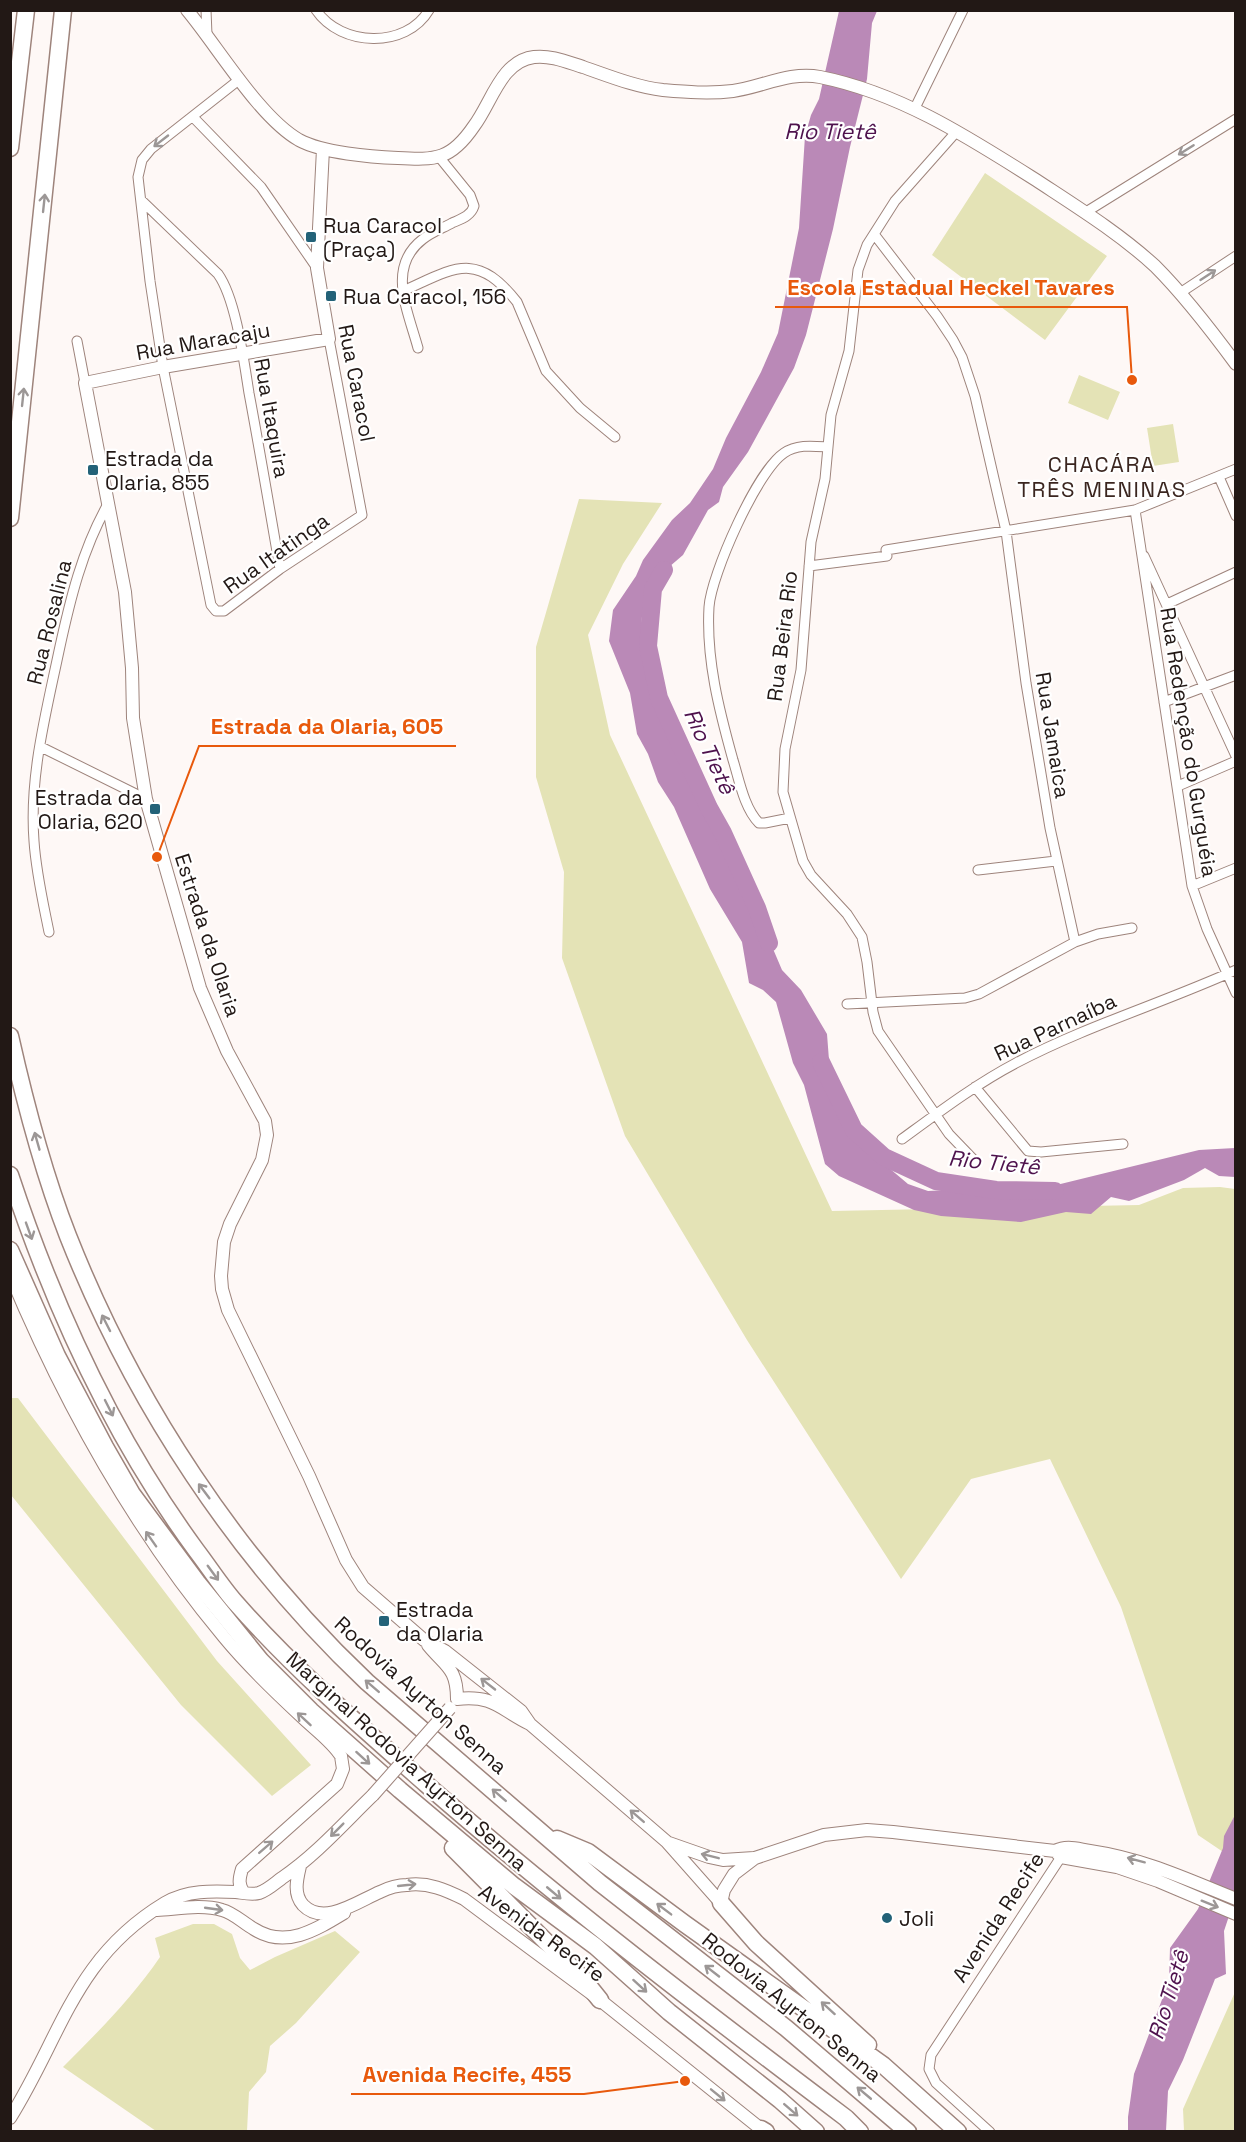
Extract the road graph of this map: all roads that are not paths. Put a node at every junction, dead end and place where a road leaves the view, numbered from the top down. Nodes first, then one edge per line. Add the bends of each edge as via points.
1 (26, 10) edge
2 (63, 10) edge
3 (187, 10) edge
4 (206, 10) edge
5 (316, 10) edge
6 (429, 10) edge
7 (963, 10) edge
8 (207, 35) junction
9 (240, 79) junction
10 (915, 108) junction
11 (193, 117) junction
12 (1236, 119) edge
13 (957, 131) junction
14 (10, 148) edge
15 (323, 149) junction
16 (440, 158) junction
17 (141, 200) junction
18 (1086, 212) junction
19 (873, 234) junction
20 (1236, 256) edge
21 (317, 268) junction
22 (403, 291) junction
23 (1180, 293) junction
24 (329, 339) junction
25 (77, 341) dead end
26 (418, 348) dead end
27 (242, 354) junction
28 (1236, 364) edge
29 (164, 367) junction
30 (85, 383) junction
31 (615, 437) dead end
32 (828, 447) junction
33 (1236, 469) edge
34 (1219, 477) junction
35 (108, 504) junction
36 (1135, 510) junction
37 (362, 515) joint
38 (1236, 516) edge
39 (10, 518) edge
40 (1006, 531) junction
41 (1139, 546) junction
42 (809, 566) junction
43 (280, 569) junction
44 (1236, 572) edge
45 (1167, 604) junction
46 (1236, 675) edge
47 (1205, 687) junction
48 (1164, 702) junction
49 (40, 747) junction
50 (1236, 756) edge
51 (1236, 761) edge
52 (1178, 786) junction
53 (146, 799) junction
54 (790, 818) junction
55 (1056, 861) junction
56 (1236, 868) edge
57 (978, 870) dead end
58 (1192, 886) junction
59 (1132, 928) dead end
60 (49, 932) dead end
61 (1075, 942) junction
62 (1232, 972) edge
63 (1236, 993) edge
64 (872, 1002) junction
65 (848, 1004) dead end
66 (10, 1036) edge
67 (975, 1087) junction
68 (935, 1115) junction
69 (903, 1139) dead end
70 (1123, 1144) dead end
71 (975, 1161) dead end
72 (10, 1175) edge
73 (10, 1250) edge
74 (10, 1274) edge
75 (424, 1640) junction
76 (453, 1704) junction
77 (530, 1724) junction
78 (400, 1790) junction
79 (544, 1833) junction
80 (667, 1842) junction
81 (1060, 1852) junction
82 (755, 1858) junction
83 (300, 1866) junction
84 (244, 1893) junction
85 (1236, 1899) edge
86 (721, 1903) junction
87 (354, 1906) junction
88 (156, 1910) junction
89 (1236, 1914) edge
90 (600, 2000) junction
91 (883, 2065) junction
92 (10, 2118) edge
93 (764, 2131) edge
94 (816, 2132) edge
95 (860, 2132) edge
96 (908, 2132) edge
97 (958, 2132) edge
98 (990, 2132) edge

1 - 14 highway
39 -> 2 highway
3 - 8 main road
4 - 8 street
5 - 6 street via 335,28 372,40 410,30
7 - 10 street
8 - 9 main road
9 - 11 street
9 - 15 main road via 280,125 299,140
10 - 13 main road
10 - 16 main road via 818,77 797,76 706,93 655,89 557,58 537,56 520,60 508,70 474,126
11 -> 17 street via 151,148 142,160 138,177
11 - 21 street via 261,187
12 -> 18 street
13 - 18 main road
13 - 19 street, Rua Beira Rio via 895,201
15 - 16 main road via 391,158
15 - 21 main road, Rua Caracol
16 - 22 street via 470,195 472,210 415,246 402,268
17 - 27 street, Rua Itaquira via 224,283
17 - 29 street
18 - 23 main road via 1133,247
19 - 32 street, Rua Beira Rio via 858,270 849,351 831,415
19 - 40 street, Rua Jamaica via 937,316 962,357 983,427
23 -> 20 street
21 - 24 main road, Rua Caracol
22 - 26 street
22 - 31 street via 458,268 487,272 517,302 546,371 580,408
23 - 28 main road
24 - 27 main road, Rua Maracaju
24 - 37 street, Rua Caracol
25 - 30 street
27 - 29 main road, Rua Maracaju
27 - 43 street, Rua Itaquira
29 - 30 main road, Rua Maracaju
29 - 43 street, Rua Itatinga via 211,605 216,611 224,611
30 - 35 main road, Estrada da Olaria
32 - 42 street, Rua Beira Rio
32 - 54 street via 791,448 772,465 744,511 710,598 716,693 741,785 755,819 761,823
33 - 34 street
34 - 36 street
34 - 38 street
35 - 49 street, Rua Rosalina via 88,542 76,580
35 - 53 main road, Estrada da Olaria via 125,592 133,718
36 - 40 street
36 - 41 street, Rua Redenção do Gurguéia
37 - 43 street, Rua Itatinga
40 - 42 street
40 - 55 street, Rua Jamaica
41 - 45 street
41 - 48 street, Rua Redenção do Gurguéia
42 - 54 street, Rua Beira Rio via 801,670 783,772 783,792
44 - 45 street
45 - 47 street
46 - 47 street
47 - 48 street
47 - 50 street
48 - 52 street, Rua Redenção do Gurguéia
49 - 53 street
49 - 60 street, Rua Rosalina via 34,840
51 - 52 street
52 - 58 street, Rua Redenção do Gurguéia
53 - 75 main road, Estrada da Olaria via 200,988 227,1051 265,1121 267,1135 262,1160 224,1242 221,1276 228,1310 346,1560 363,1587
54 - 64 street, Rua Beira Rio via 811,875 847,914 862,937
55 - 57 street
55 - 61 street, Rua Jamaica
56 - 58 street
58 - 62 street, Rua Redenção do Gurguéia via 1204,920
59 - 61 street
61 - 64 street via 979,994 953,999
62 - 63 street, Rua Redenção do Gurguéia
62 - 67 street, Rua Parnaíba via 1038,1052
64 - 65 street
64 - 68 street, Rua Beira Rio via 882,1039
79 -> 66 highway, Rodovia Ayrton Senna via 334,1651 273,1582 194,1478 144,1396 101,1313 68,1235
67 - 68 street, Rua Parnaíba
67 - 70 street via 1028,1151
68 - 69 street, Rua Parnaíba
68 - 71 street, Rua Beira Rio
72 -> 95 highway via 51,1290 129,1448 171,1515 233,1600 325,1695 454,1809 575,1910
73 -> 78 highway, Marginal Rodovia Ayrton Senna via 57,1356 110,1457 149,1517 261,1661
84 -> 74 main road, Marginal Rodovia Ayrton Senna via 239,1887 242,1869 337,1784 343,1769 341,1756 224,1636 138,1520 98,1454
75 - 76 main road, Estrada da Olaria via 457,1681
77 -> 75 main road, Estrada da Olaria via 521,1711 446,1652
76 - 77 main road, Estrada da Olaria via 474,1698 495,1702
76 -> 83 main road, bridge via 373,1795
80 -> 77 main road, Estrada da Olaria
78 - 90 highway
78 -> 94 highway, Marginal Rodovia Ayrton Senna via 514,1886 595,1946
91 -> 79 highway via 588,1852
96 -> 79 highway, Rodovia Ayrton Senna via 786,2028 600,1883
82 -> 80 main road via 723,1860
80 - 86 main road, Estrada da Olaria
81 - 82 main road via 867,1830 824,1835
85 -> 81 main road via 1156,1866 1116,1855
81 -> 89 main road via 1158,1881
81 - 98 street, Avenida Recife via 931,2055 929,2069 936,2084
82 - 86 main road via 734,1874
83 - 84 main road via 259,1893
83 - 87 main road, Avenida Recife via 296,1886 308,1910 330,1913
84 - 88 main road via 190,1894
91 -> 86 highway via 865,2041 756,1943
88 -> 87 main road via 221,1909 262,1934 290,1938 326,1924
87 -> 90 main road, Avenida Recife via 380,1891 406,1885 424,1884 446,1890 473,1905
88 - 92 main road via 121,1935 83,1981
90 -> 93 main road, Avenida Recife
91 - 97 highway

